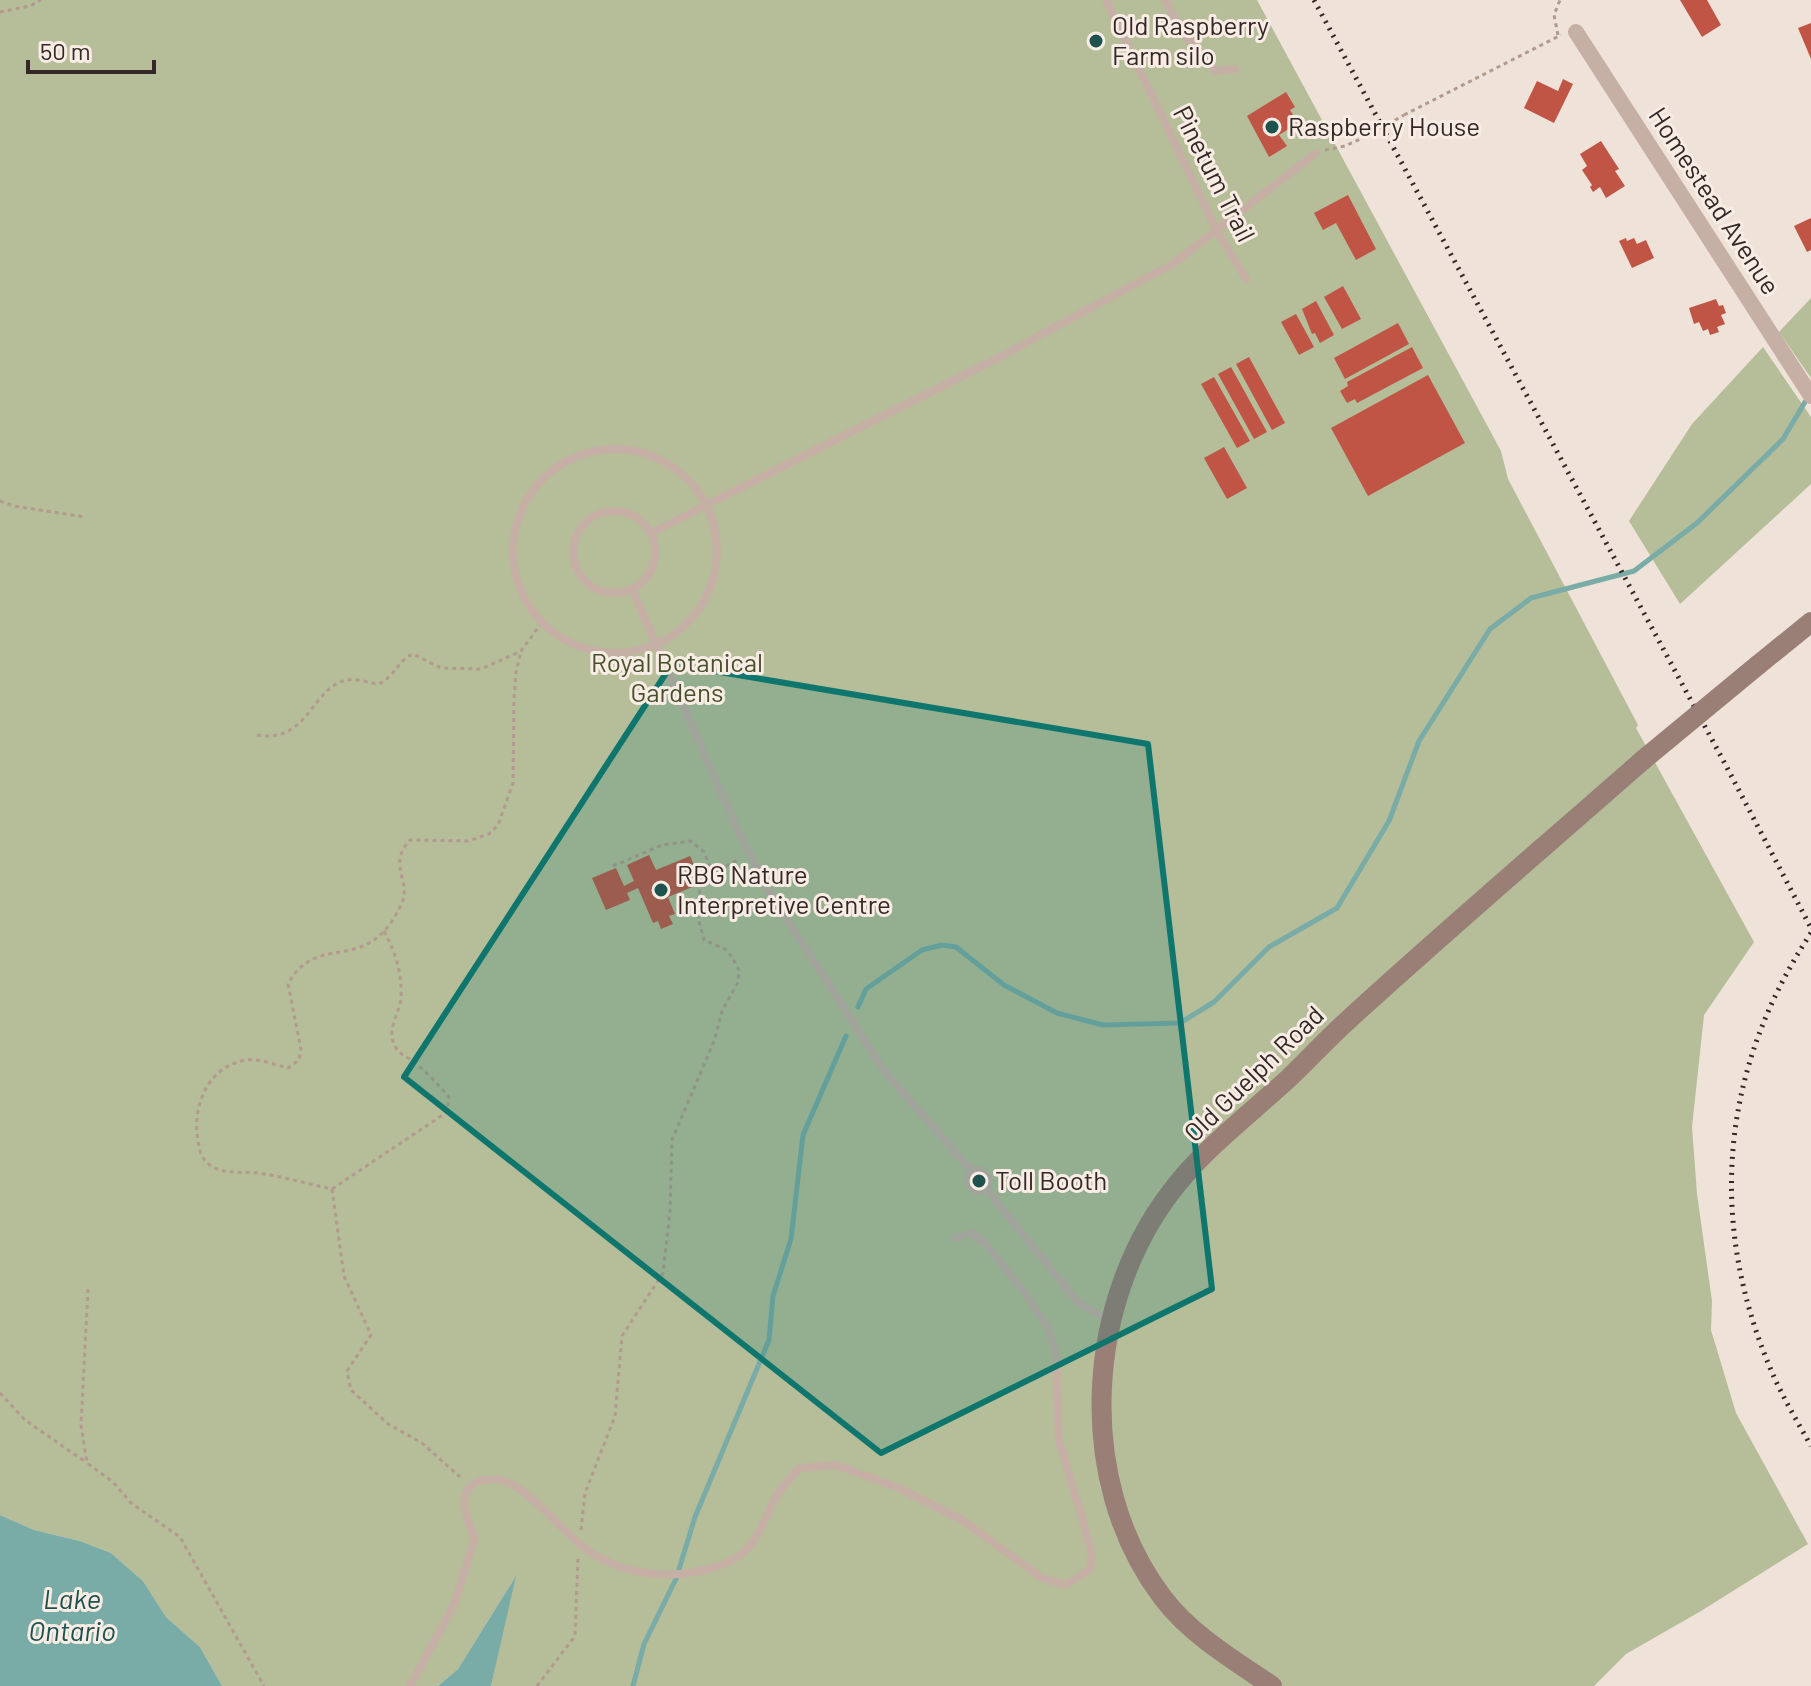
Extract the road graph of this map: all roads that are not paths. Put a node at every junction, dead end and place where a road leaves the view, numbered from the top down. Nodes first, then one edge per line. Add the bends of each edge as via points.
1 (1106, 0) edge
2 (1165, 0) edge
3 (1576, 32) road end
4 (1235, 69) dead end
5 (1316, 153) road end
6 (1217, 231) junction
7 (1246, 279) dead end
8 (1811, 396) edge
9 (706, 505) junction
10 (651, 533) junction
11 (632, 589) junction
12 (1811, 622) edge
13 (655, 645) junction
14 (955, 1238) dead end
15 (1110, 1321) junction
16 (410, 1686) edge
17 (1272, 1686) edge

1 - 6 lane, Pinetum Trail
2 - 4 lane via 1184,35 1216,71
3 - 8 street, Homestead Avenue
5 - 6 lane
6 - 7 lane, Pinetum Trail
6 - 9 lane via 1174,263 996,359
9 - 10 lane
9 - 13 lane via 717,554 708,592 687,624
9 - 13 lane via 688,480 664,462 636,451 606,450 576,457 539,483 517,523 515,568 542,622 566,640 595,651 626,653
10 - 11 lane via 652,568
10 - 11 lane via 633,515 608,511 585,522 575,539 575,564 585,581 607,593
11 - 13 lane
12 - 15 street, Old Guelph Road, bridge via 1643,760 1344,1024 1178,1183 1126,1273
13 - 15 lane via 767,888 885,1072 971,1170 968,1182 976,1191 987,1190 1078,1302
14 - 16 lane via 972,1233 985,1243 1047,1326 1056,1354 1059,1440 1092,1552 1090,1569 1066,1585 1042,1578 962,1520 899,1488 836,1465 799,1468 778,1493 752,1547 723,1565 681,1575 631,1570 602,1559 518,1487 495,1478 475,1482 466,1492 463,1511 474,1541 454,1605
15 - 17 street, Old Guelph Road via 1101,1412 1105,1460 1127,1534 1164,1600 1195,1630

